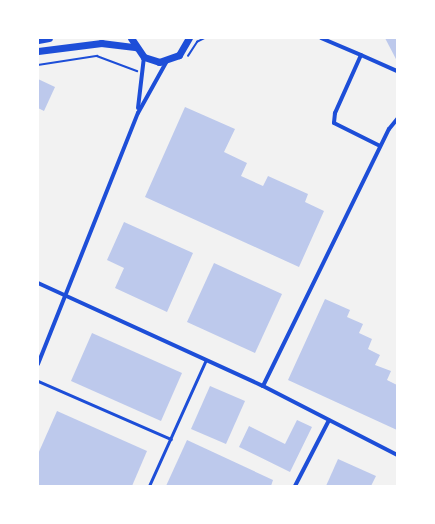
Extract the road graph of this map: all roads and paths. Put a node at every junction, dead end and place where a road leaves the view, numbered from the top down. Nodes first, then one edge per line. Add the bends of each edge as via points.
1 (49, 38) edge
2 (131, 38) edge
3 (189, 38) edge
4 (205, 38) edge
5 (321, 38) edge
6 (38, 40) edge
7 (135, 47) junction
8 (38, 51) edge
9 (361, 55) junction
10 (144, 57) junction
11 (167, 61) junction
12 (183, 61) dead end
13 (38, 65) edge
14 (397, 71) edge
15 (143, 74) junction
16 (138, 113) junction
17 (397, 119) edge
18 (380, 146) junction
19 (38, 283) edge
20 (66, 296) junction
21 (206, 360) junction
22 (38, 364) edge
23 (38, 381) edge
24 (262, 386) junction
25 (329, 420) junction
26 (171, 439) junction
27 (397, 455) edge
28 (149, 486) edge
29 (295, 486) edge

1 - 6 main road
2 - 7 main road
3 - 11 main road via 182,51
4 - 12 path via 197,42
5 - 9 street
7 - 8 main road via 101,43
7 - 10 main road
9 - 14 street
9 - 18 street via 333,120 339,127
10 - 11 main road
10 - 15 street
11 - 16 street
13 - 15 path via 97,56
15 - 16 street
16 - 20 street
17 - 18 street
18 - 24 street
19 - 20 street
20 - 21 street
20 - 22 street
21 - 24 street
21 - 26 lane
23 - 26 lane
24 - 25 street
25 - 27 street
25 - 29 street
26 - 28 lane

